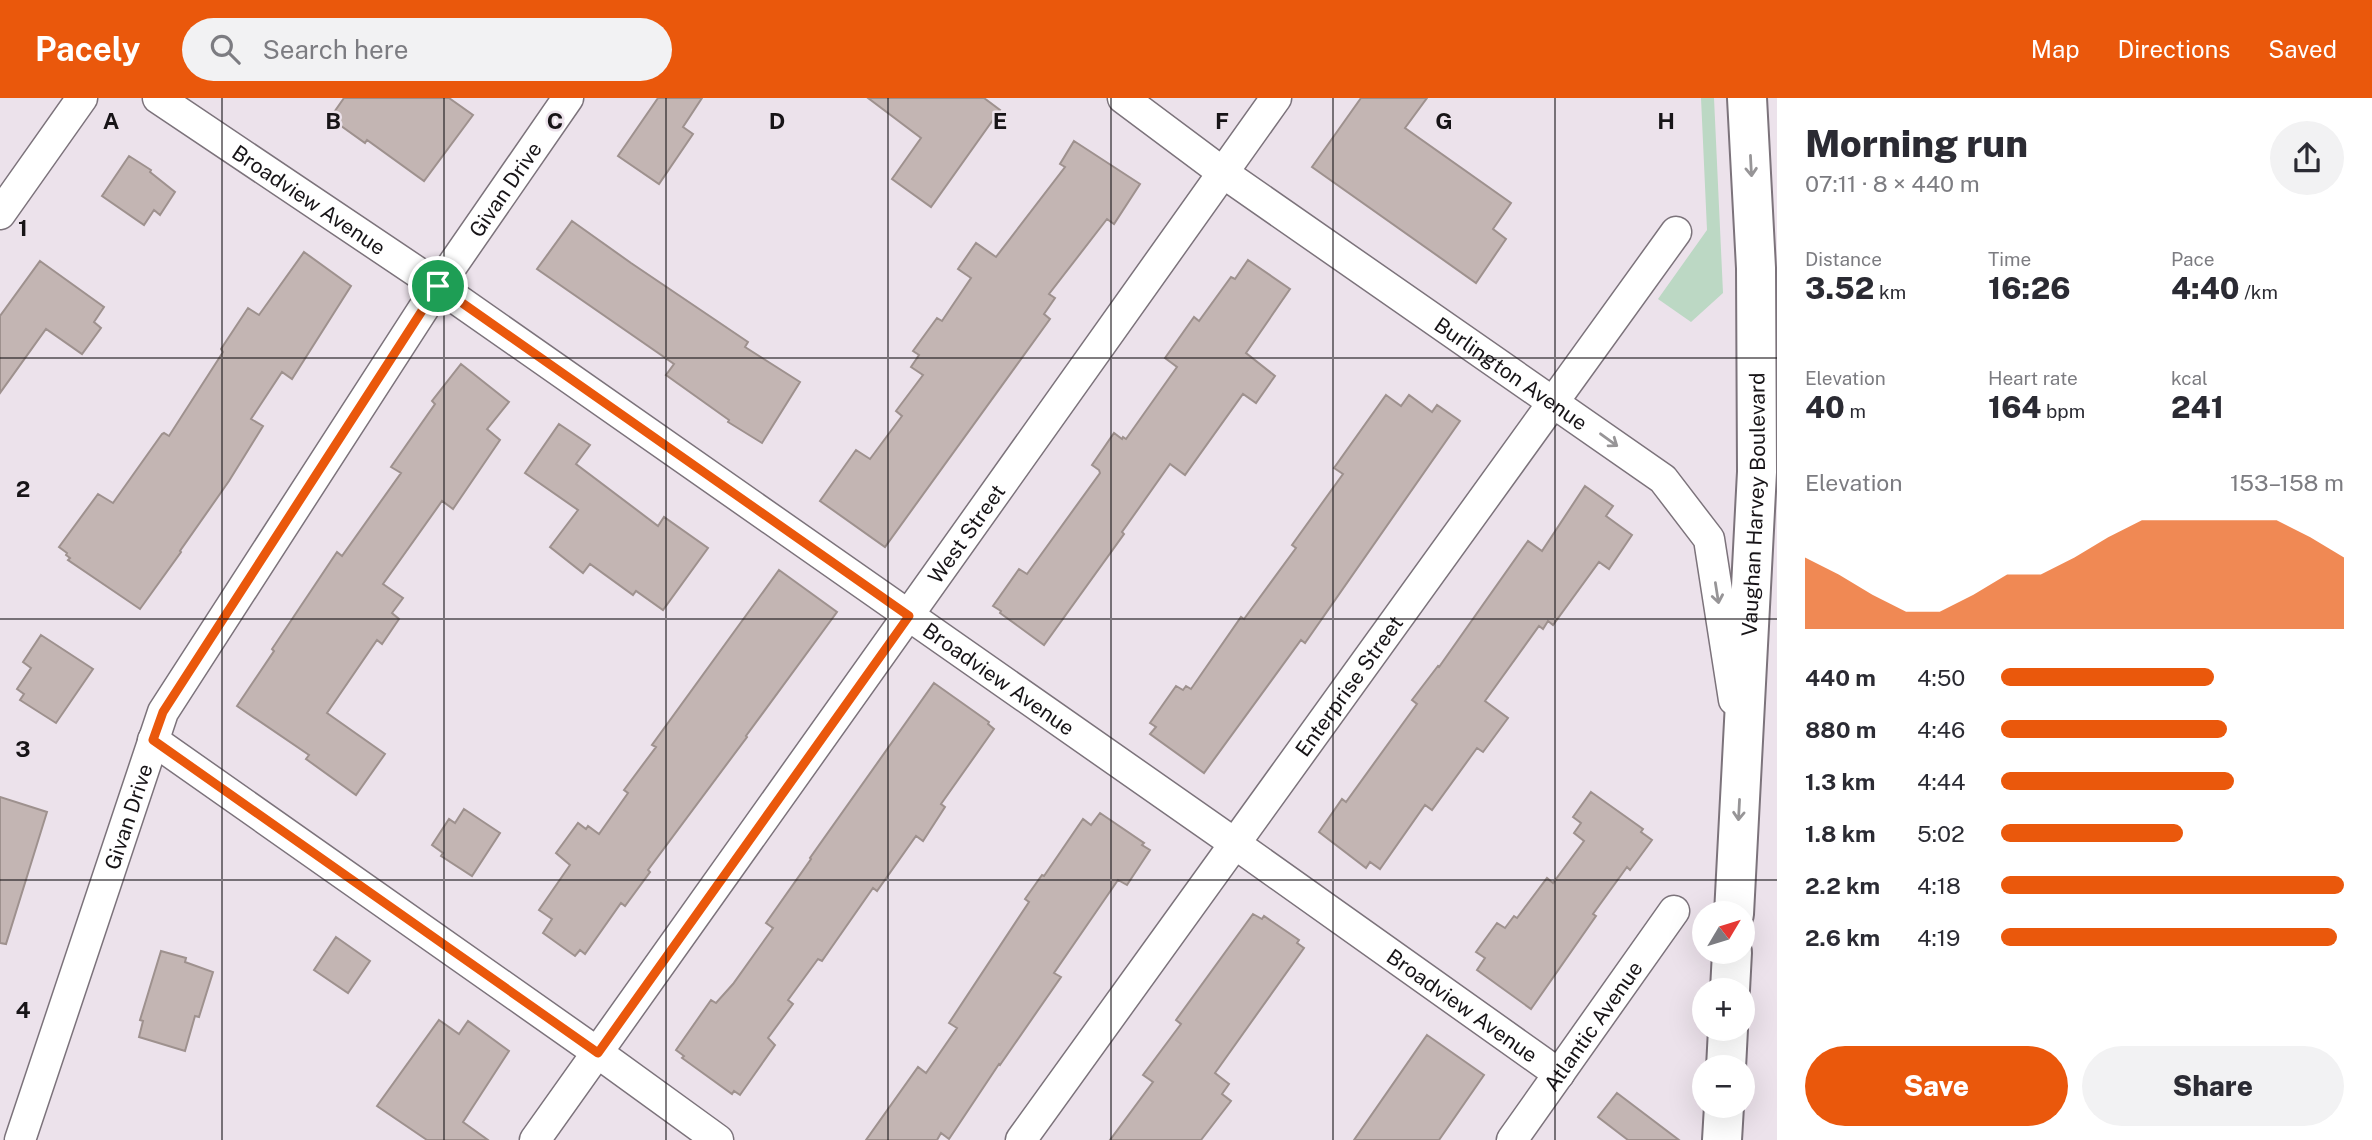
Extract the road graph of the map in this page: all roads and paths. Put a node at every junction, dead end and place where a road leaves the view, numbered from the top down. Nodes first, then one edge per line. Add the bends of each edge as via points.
1 (82, 98) edge
2 (159, 98) edge
3 (568, 98) edge
4 (1123, 98) edge
5 (1276, 98) edge
6 (1747, 98) edge
7 (1222, 172) junction
8 (0, 214) edge
9 (1676, 232) dead end
10 (438, 286) junction
11 (1553, 401) junction
12 (1767, 476) edge
13 (909, 616) junction
14 (153, 740) junction
15 (1742, 753) junction
16 (1234, 843) junction
17 (1735, 901) edge
18 (1674, 911) dead end
19 (598, 1053) junction
20 (1559, 1074) junction
21 (1723, 1118) edge
22 (20, 1140) edge
23 (535, 1140) edge
24 (718, 1140) edge
25 (1021, 1140) edge
26 (1512, 1140) edge
27 (1722, 1140) edge

1 - 8 street
2 - 10 street, Broadview Avenue
3 - 10 street, Givan Drive
4 - 7 street, Burlington Avenue
5 - 7 street, West Street
6 -> 12 main road, Vaughan Harvey Boulevard
7 - 11 street, Burlington Avenue
7 - 13 street, West Street
9 - 11 street, Enterprise Street
10 - 13 street, Broadview Avenue
10 - 14 street, Givan Drive via 163,712
11 -> 15 street, Burlington Avenue via 1663,479 1709,539
11 - 16 street, Enterprise Street
12 - 15 main road, Vaughan Harvey Boulevard
13 - 16 street, Broadview Avenue
13 - 19 street, West Street
14 - 19 street
14 - 22 street, Givan Drive
15 -> 17 main road, Vaughan Harvey Boulevard
16 - 20 street, Broadview Avenue
16 - 25 street, Enterprise Street
18 - 20 street, Atlantic Avenue
19 - 23 street, West Street
19 - 24 street
20 - 26 street, Atlantic Avenue
21 - 27 main road

